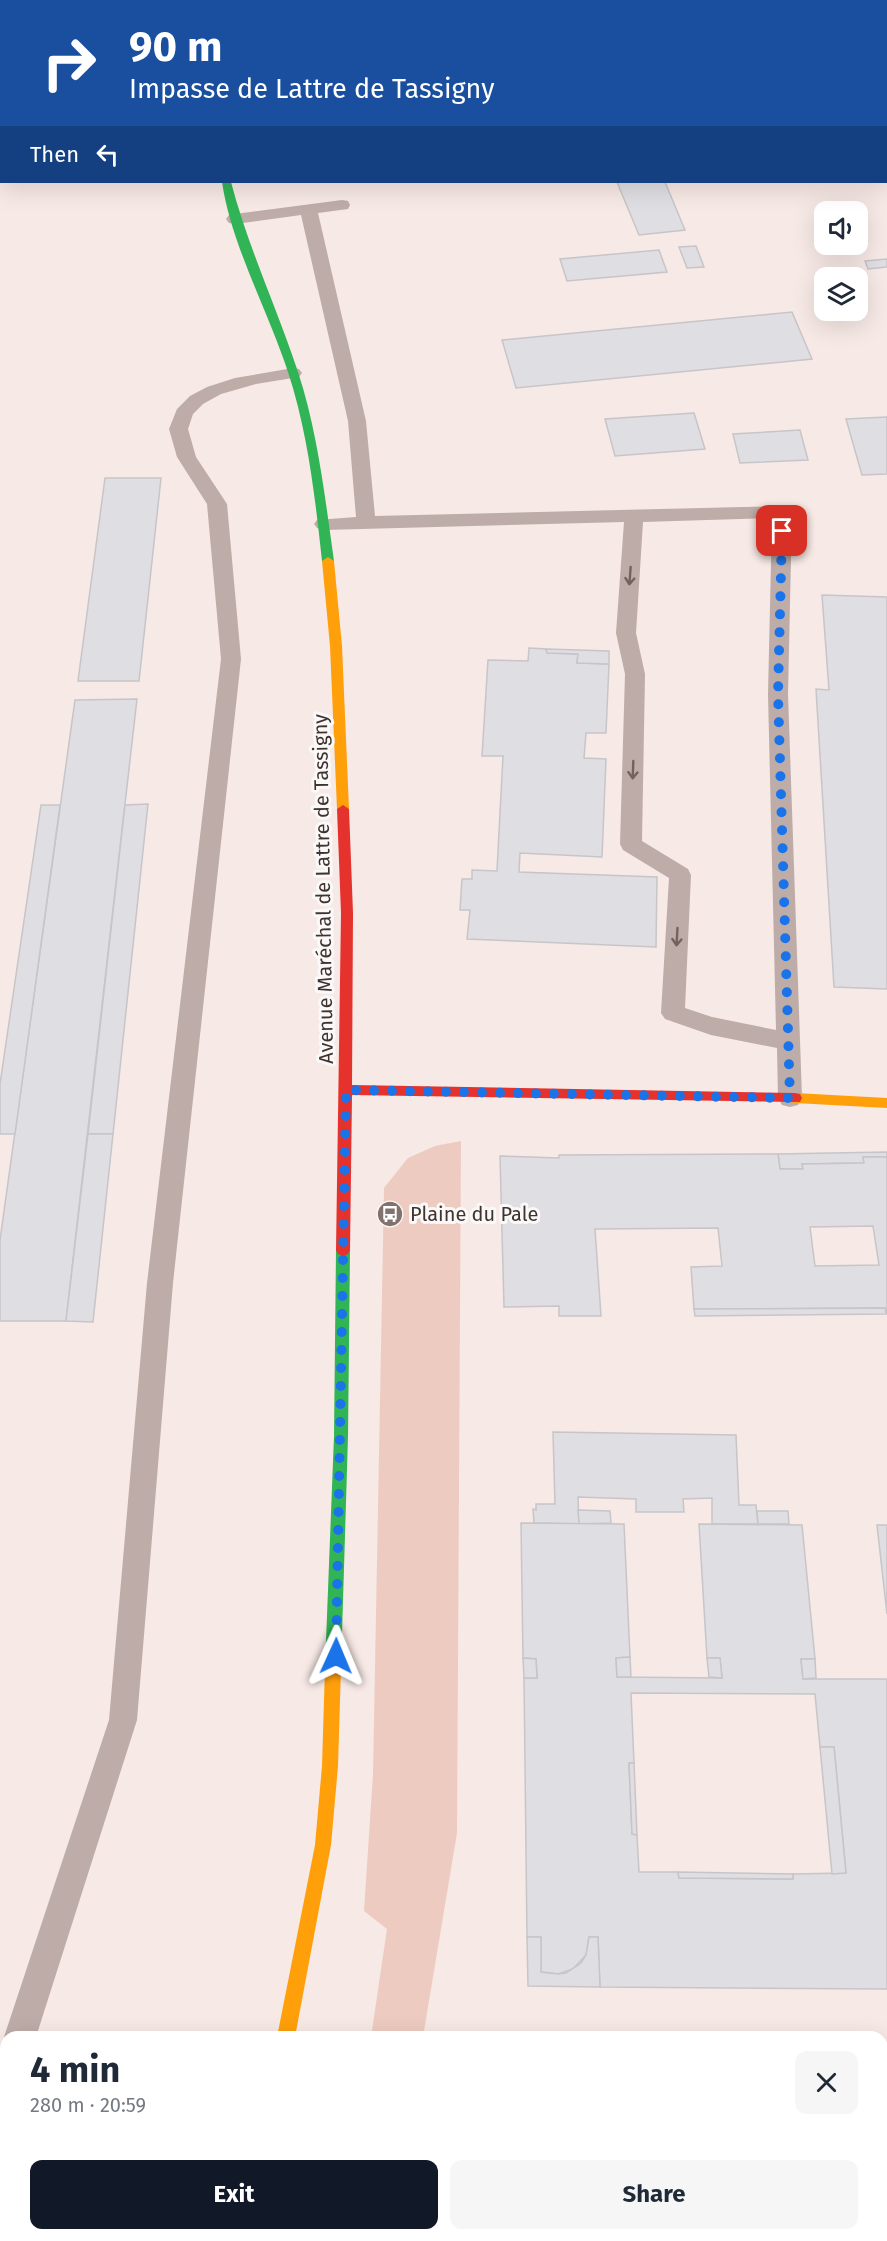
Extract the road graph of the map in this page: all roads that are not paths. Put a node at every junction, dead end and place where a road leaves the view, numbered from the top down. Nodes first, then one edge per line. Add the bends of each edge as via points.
1 (226, 183) edge
2 (342, 205) dead end
3 (308, 209) junction
4 (235, 219) junction
5 (293, 373) junction
6 (634, 518) junction
7 (366, 523) junction
8 (324, 524) junction
9 (788, 1041) junction
10 (346, 1090) junction
11 (790, 1098) junction
12 (887, 1103) edge
13 (22, 2031) edge
14 (287, 2031) edge

1 - 4 street, Avenue Maréchal de Lattre de Tassigny
2 - 3 lane
3 - 4 lane
3 - 7 lane via 357,421
4 - 5 street, Avenue Maréchal de Lattre de Tassigny
5 - 8 street, Avenue Maréchal de Lattre de Tassigny via 308,426
5 - 13 lane via 203,394 180,421 183,450 218,504 231,659 160,1283 123,1720
6 - 7 lane
6 -> 9 lane via 626,633 635,674 631,844 680,875 673,1013 711,1026
6 - 9 lane via 782,512 778,694
7 - 8 lane
8 - 10 street, Avenue Maréchal de Lattre de Tassigny via 336,646 342,781 347,913
9 - 11 lane
10 - 11 street
10 - 14 street, Avenue Maréchal de Lattre de Tassigny via 341,1436 330,1766 323,1845
11 - 12 street

